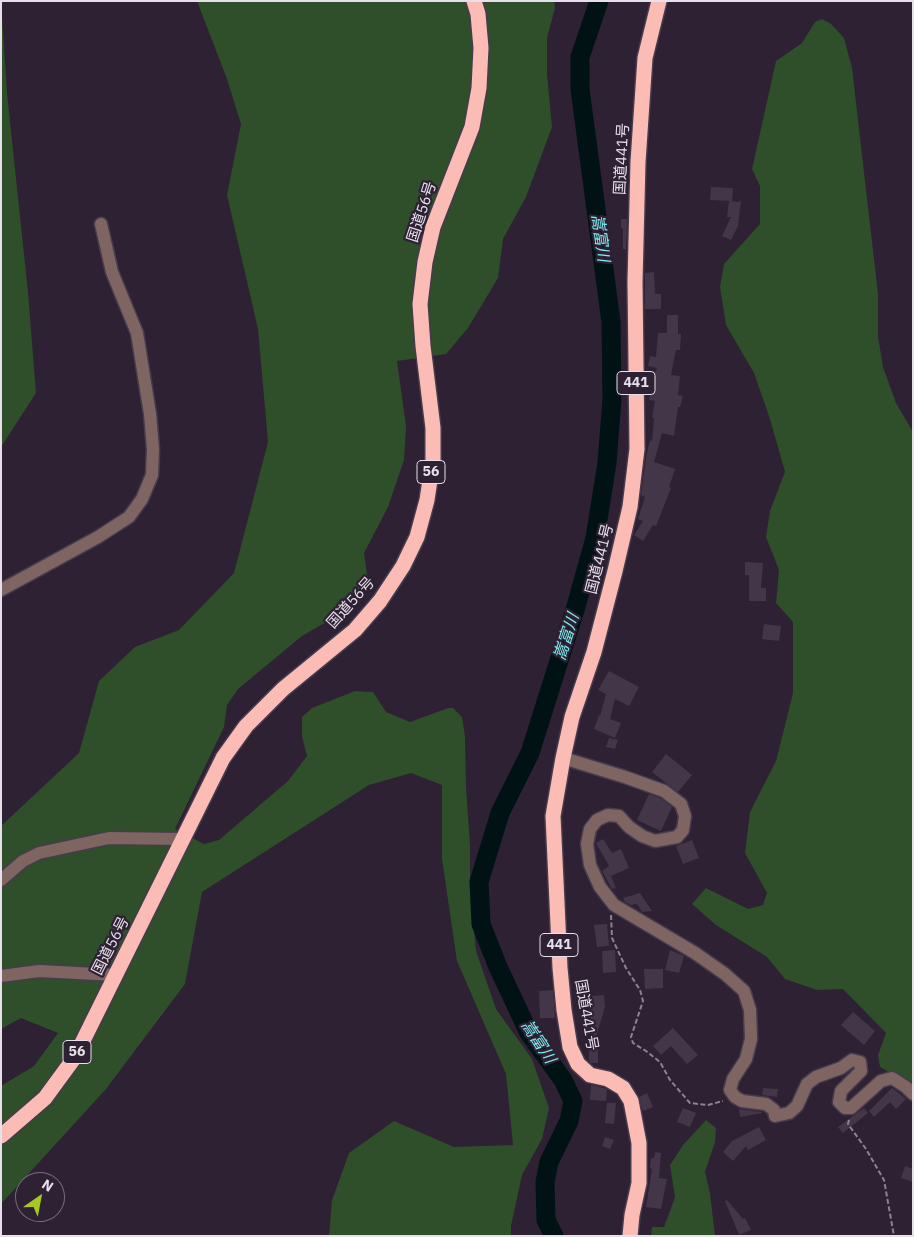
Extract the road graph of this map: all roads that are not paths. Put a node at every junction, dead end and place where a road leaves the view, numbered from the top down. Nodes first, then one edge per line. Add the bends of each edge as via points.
1 (474, 1) edge
2 (659, 1) edge
3 (101, 224) dead end
4 (1, 590) edge
5 (563, 758) junction
6 (182, 839) junction
7 (1, 880) edge
8 (116, 975) junction
9 (1, 976) edge
10 (913, 1094) edge
11 (1, 1136) edge
12 (630, 1236) edge

1 - 6 highway, 国道56号 / 56 via 481,48 479,88 472,127 433,227 420,304 433,428 433,460 417,537 380,601 355,630 283,689 246,726 223,758
2 - 5 highway, 国道441号 / 441 via 645,58 638,162 635,282 637,449 630,507 616,571 572,717
3 - 4 street via 112,272 137,333 150,414 152,475 142,499 129,516 98,537
5 - 10 street via 664,791 681,804 685,816 683,830 677,837 655,840 642,836 619,816 608,815 597,820 590,828 587,844 590,865 600,887 614,905 695,953 744,992 750,1010 751,1039 746,1059 733,1079 730,1090 735,1097 766,1104 774,1110 775,1116 789,1113 797,1106 806,1084 852,1060 860,1062 861,1071 840,1091 839,1102 845,1108 851,1108 881,1080 892,1078
5 - 12 highway, 国道441号 / 441 via 554,816 564,1010 570,1047 578,1064 590,1075 608,1079 623,1088 630,1101 639,1143 639,1182
6 - 7 street via 109,838 39,853 23,861
6 - 8 highway, 国道56号 / 56
8 - 9 street via 39,971
8 - 11 highway, 国道56号 / 56 via 74,1056 45,1098

